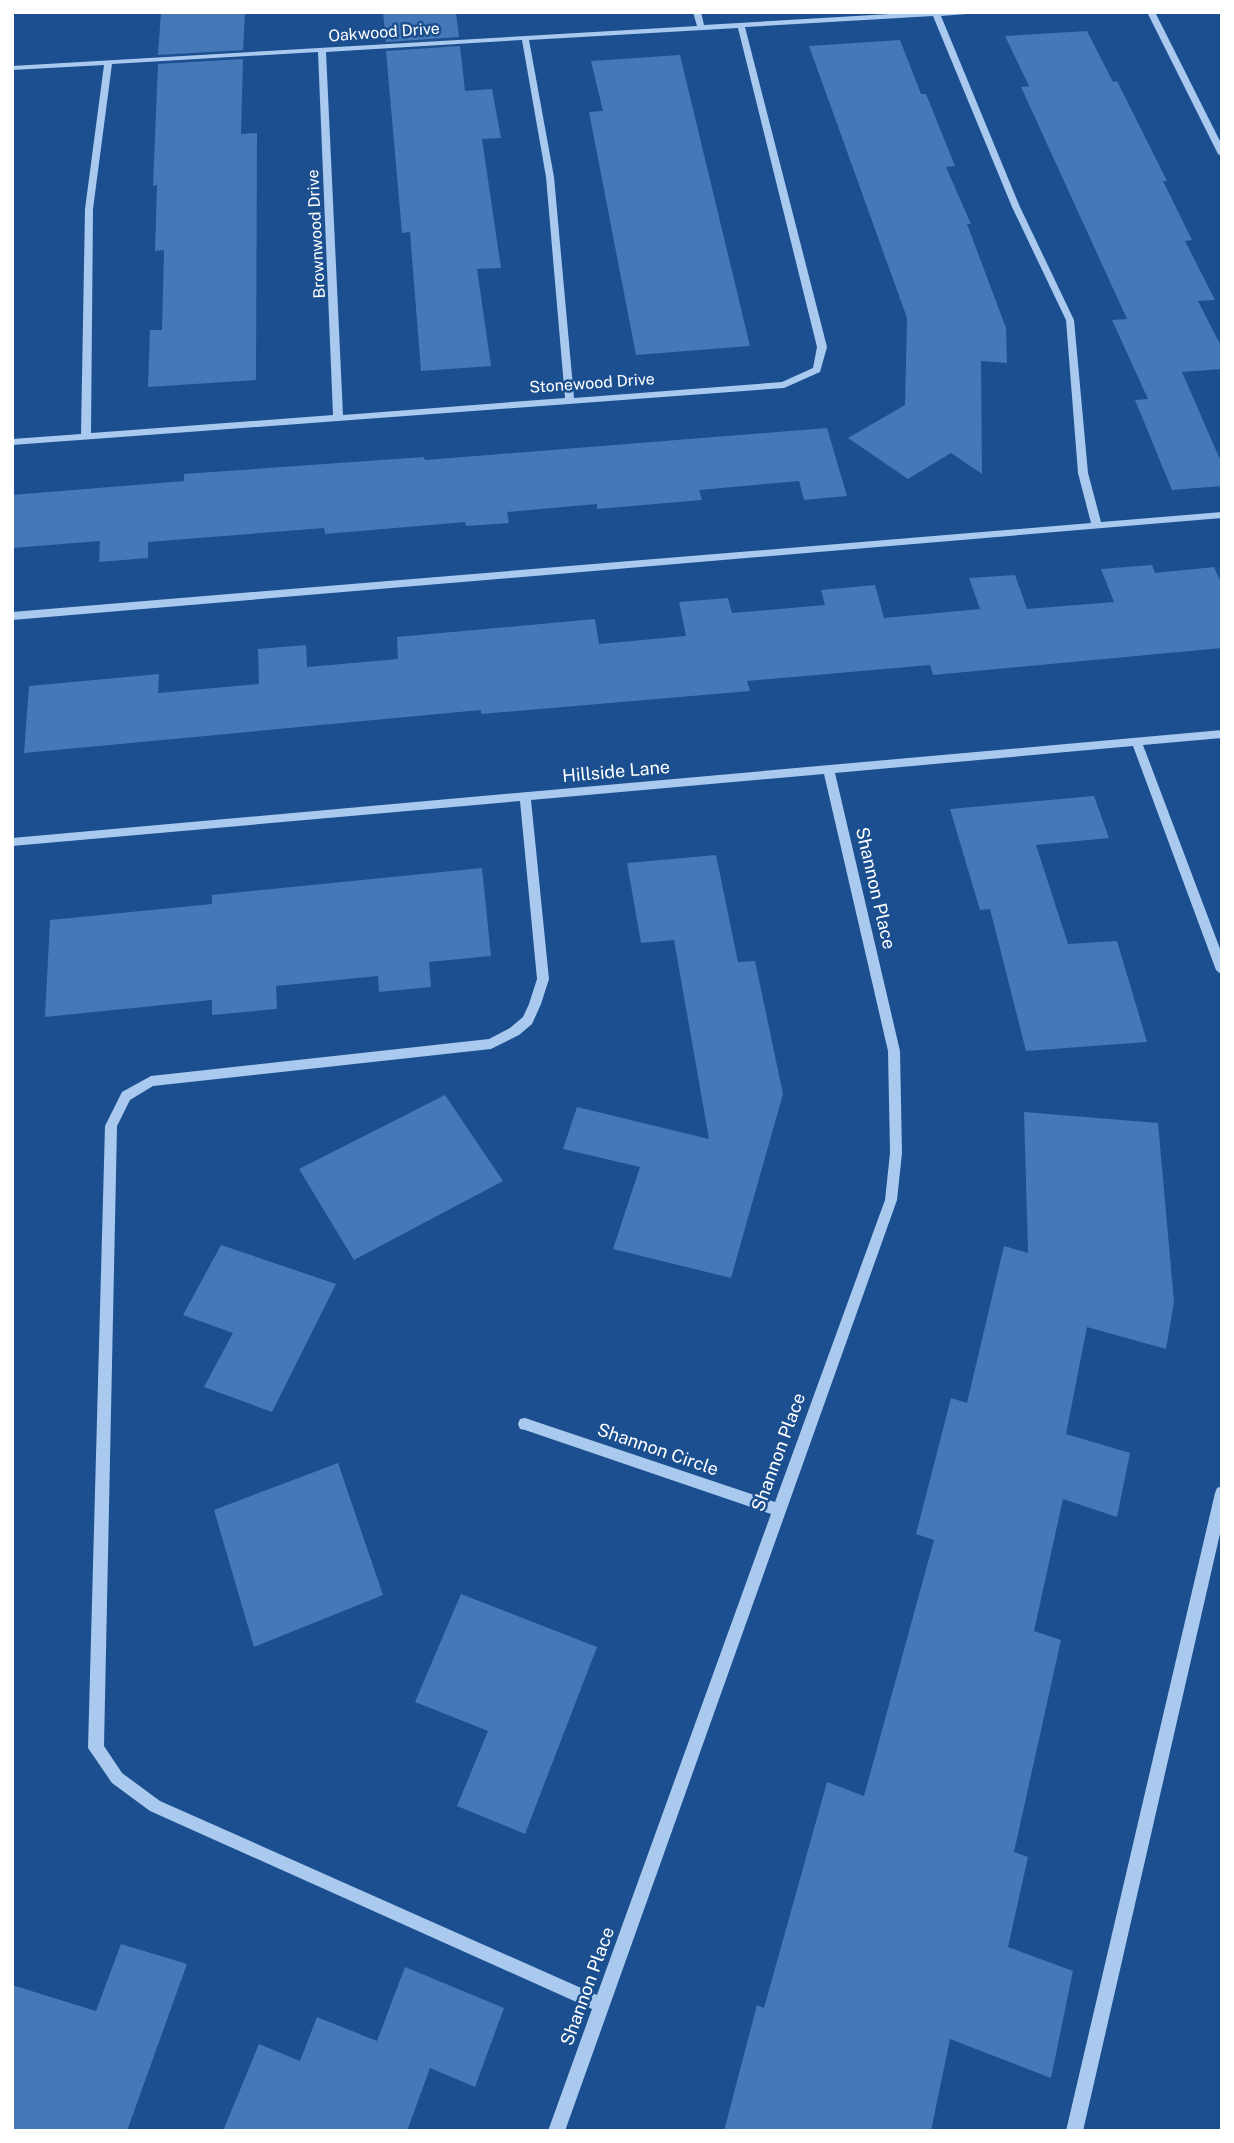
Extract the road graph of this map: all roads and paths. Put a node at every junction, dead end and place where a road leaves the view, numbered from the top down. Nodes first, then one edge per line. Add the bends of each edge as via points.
1 (696, 12) edge
2 (967, 12) edge
3 (1151, 12) edge
4 (936, 14) junction
5 (741, 26) junction
6 (701, 28) junction
7 (525, 37) junction
8 (321, 50) junction
9 (108, 63) junction
10 (12, 68) edge
11 (1222, 154) edge
12 (570, 401) junction
13 (338, 417) junction
14 (86, 436) junction
15 (12, 442) edge
16 (1222, 515) edge
17 (1097, 525) junction
18 (12, 616) edge
19 (1222, 734) edge
20 (1137, 742) junction
21 (829, 770) junction
22 (525, 797) junction
23 (12, 842) edge
24 (1222, 970) edge
25 (525, 1424) dead end
26 (1222, 1493) edge
27 (778, 1510) junction
28 (601, 2005) junction
29 (556, 2131) edge
30 (1074, 2131) edge

1 - 6 street
2 - 4 street, Oakwood Drive
3 - 11 street
4 - 5 street, Oakwood Drive
4 - 17 street via 1016,207 1070,320 1083,473
5 - 6 street, Oakwood Drive
5 - 12 street, Stonewood Drive via 822,347 817,370 784,385
6 - 7 street, Oakwood Drive
7 - 8 street, Oakwood Drive
7 - 12 street via 550,177
8 - 9 street, Oakwood Drive
8 - 13 street, Brownwood Drive
9 - 10 street, Oakwood Drive
9 - 14 street via 89,209
12 - 13 street, Stonewood Drive
13 - 14 street, Stonewood Drive
14 - 15 street, Stonewood Drive
16 - 17 street
17 - 18 street
19 - 20 street, Hillside Lane
20 - 21 street, Hillside Lane
20 - 24 street
21 - 22 street, Hillside Lane
21 - 27 street, Shannon Place via 894,1051 897,1153 891,1200
22 - 23 street, Hillside Lane
22 - 28 street via 542,979 522,1030 491,1044 151,1082 126,1096 111,1125 96,1748 117,1778 155,1806
25 - 27 street, Shannon Circle
26 - 30 street
27 - 28 street, Shannon Place
28 - 29 street, Shannon Place

